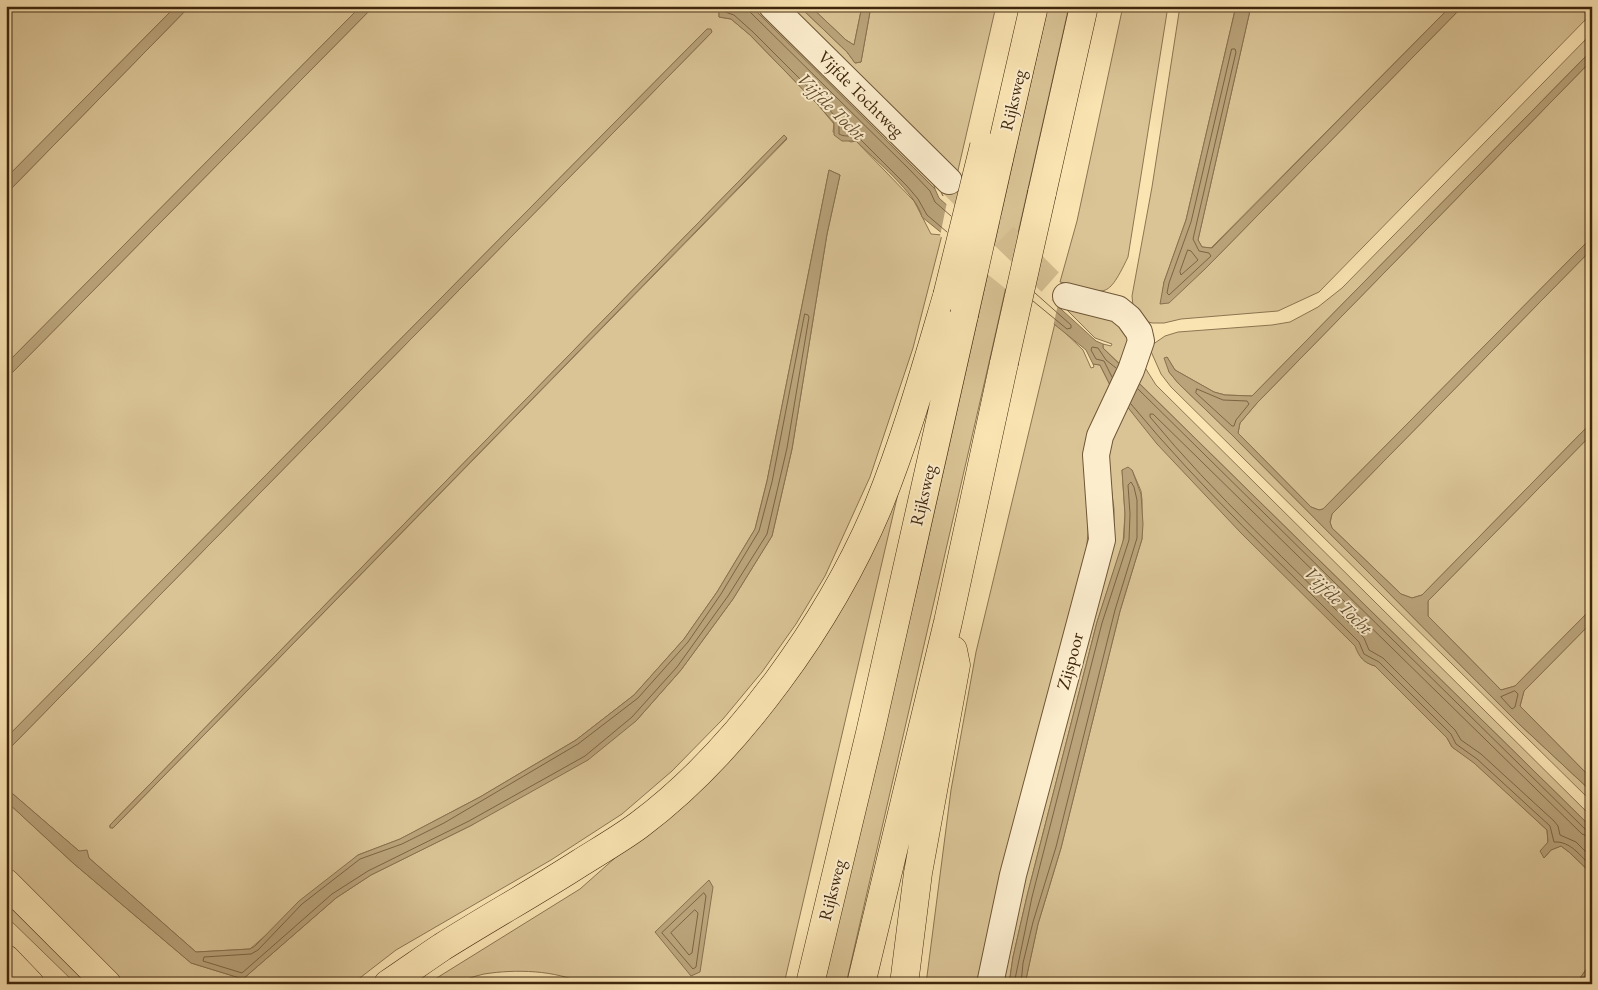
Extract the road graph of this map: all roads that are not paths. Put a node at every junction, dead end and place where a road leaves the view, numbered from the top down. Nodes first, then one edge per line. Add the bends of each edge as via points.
1 (772, 6) edge
2 (1034, 6) edge
3 (1084, 6) edge
4 (949, 181) tunnel mouth
5 (1066, 296) tunnel mouth
6 (955, 305) junction
7 (948, 622) junction
8 (6, 883) edge
9 (6, 959) edge
10 (30, 984) edge
11 (107, 984) edge
12 (388, 984) edge
13 (810, 984) edge
14 (861, 984) edge
15 (904, 984) edge
16 (990, 984) edge

1 - 4 street, Vijfde Tochtweg
2 - 6 main road, Rijksweg, bridge via 1013,98 992,152
3 - 7 main road, bridge
5 - 16 street, Zijspoor via 1118,309 1129,318 1141,341 1100,436 1096,454 1102,540 1013,875
6 - 12 main road via 877,508 846,575 794,658 741,728 682,790 638,826
6 - 13 main road, Rijksweg via 870,733
7 - 14 main road
7 - 15 main road via 956,665 918,873
8 - 11 main road
9 - 10 main road

